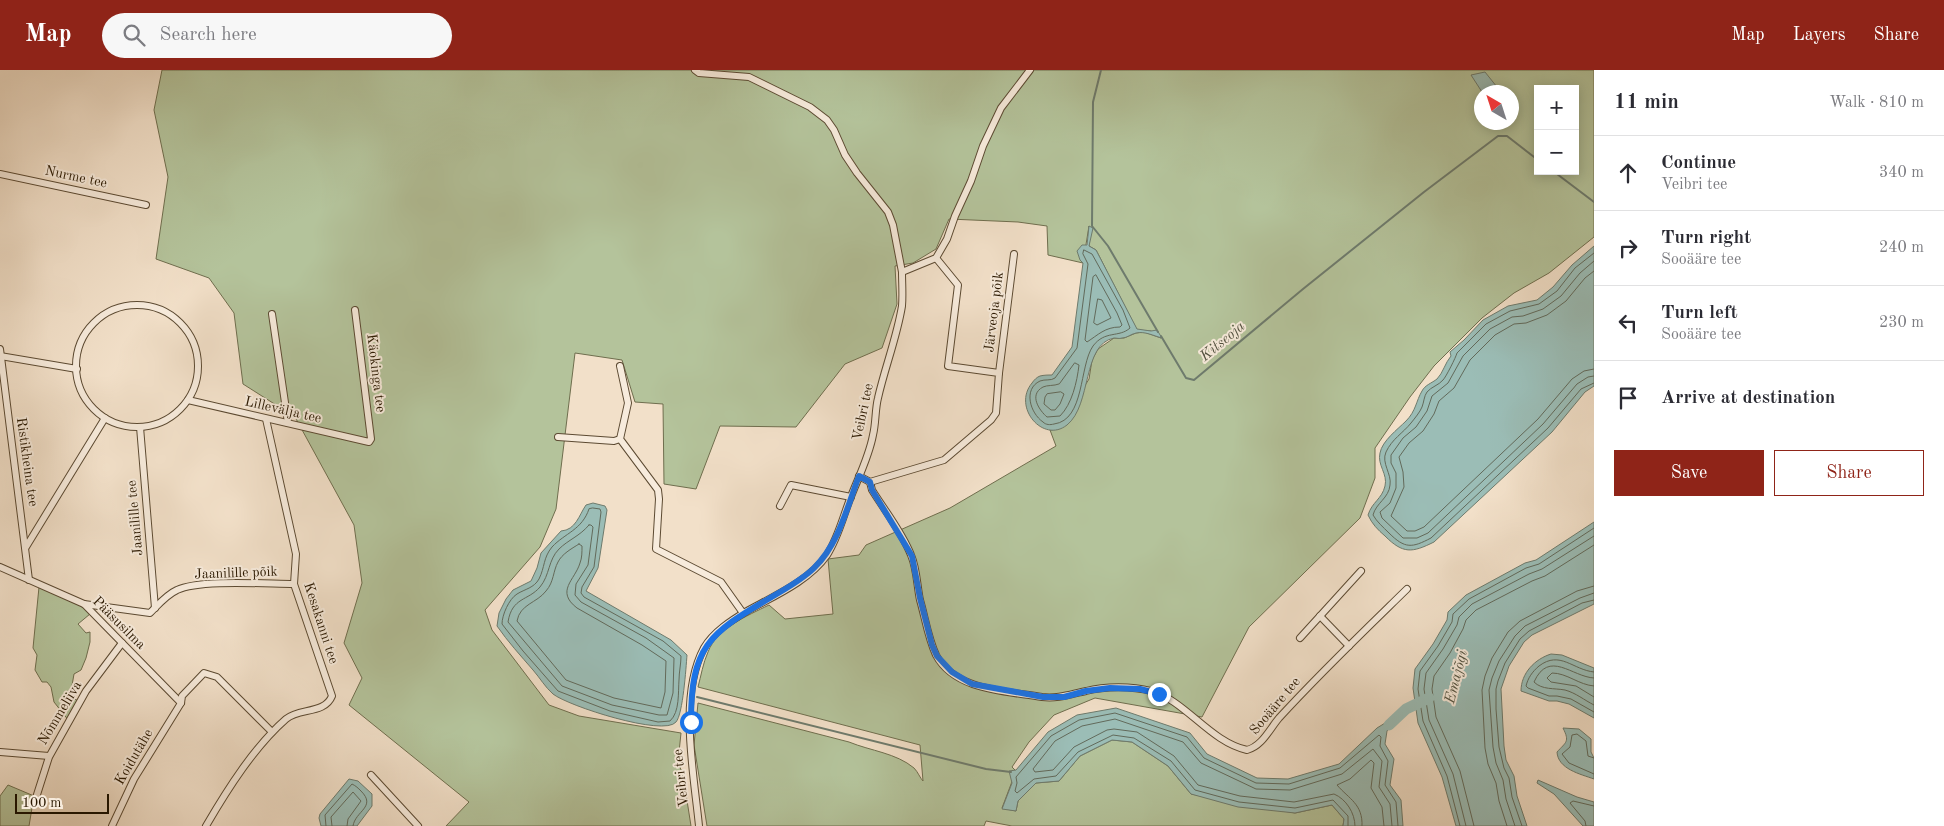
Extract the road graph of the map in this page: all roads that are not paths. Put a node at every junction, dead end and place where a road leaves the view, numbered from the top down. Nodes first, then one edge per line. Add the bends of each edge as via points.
1 (695, 70) edge
2 (1030, 70) edge
3 (0, 174) edge
4 (146, 205) dead end
5 (1014, 254) dead end
6 (936, 258) junction
7 (902, 272) junction
8 (355, 310) dead end
9 (272, 314) dead end
10 (0, 353) edge
11 (620, 366) dead end
12 (77, 370) junction
13 (999, 373) junction
14 (188, 400) junction
15 (105, 418) junction
16 (266, 419) junction
17 (288, 424) junction
18 (140, 427) junction
19 (558, 437) dead end
20 (371, 439) joint
21 (620, 439) junction
22 (859, 476) junction
23 (870, 482) junction
24 (851, 497) junction
25 (780, 506) dead end
26 (26, 547) junction
27 (0, 567) edge
28 (1361, 570) dead end
29 (29, 580) junction
30 (294, 584) junction
31 (1407, 589) dead end
32 (84, 604) junction
33 (155, 608) junction
34 (743, 613) junction
35 (1320, 616) junction
36 (1300, 638) dead end
37 (122, 643) junction
38 (1349, 646) junction
39 (181, 703) junction
40 (272, 732) junction
41 (0, 752) edge
42 (49, 756) junction
43 (371, 775) dead end
44 (34, 804) dead end
45 (112, 826) edge
46 (206, 826) edge
47 (418, 826) edge
48 (699, 826) edge

1 - 7 street, Veibri tee via 749,77 810,107 827,120 857,173 888,212
2 - 6 street via 1001,108 947,239
3 - 4 street, Nurme tee
5 - 13 street, Järveoja põik
6 - 7 street
6 - 13 street via 958,285 948,366
7 - 22 street, Veibri tee via 899,323 876,406 873,435
8 - 20 street, Käokinga tee
9 - 17 street
10 - 12 street
10 - 26 street, Ristikheina tee
11 - 21 street via 628,403
12 - 14 street via 80,347 91,327 100,319 127,307 156,308 184,327 195,347 198,370
12 - 15 street via 85,397
13 - 23 street, Järveoja põik via 996,413 964,444 944,460
14 - 16 street, Lillevälja tee
14 - 18 street via 166,420
15 - 18 street via 122,425
15 - 26 street
16 - 17 street, Lillevälja tee
16 - 30 street, Kesakanni tee via 296,554
17 - 20 street, Lillevälja tee via 370,442
18 - 33 street, Jaanilille tee
19 - 21 street
21 - 34 street via 658,490 656,549 720,582
22 - 23 street
22 - 24 street, Veibri tee
23 - 38 street, Sooääre tee via 912,556 937,656 952,672 972,684 1055,698 1097,689 1151,691 1169,700 1212,732 1247,750 1258,745 1310,683
24 - 25 street via 791,485
24 - 34 street, Veibri tee via 836,536 820,562 800,579
26 - 29 street, Ristikheina tee
27 - 29 street, Pääsusilma
28 - 35 street
29 - 32 street, Pääsusilma
30 - 33 street, Jaanilille põik via 190,586 168,595
30 - 40 street, Kesakanni tee via 332,696 326,704 288,717
31 - 38 street, Sooääre tee
32 - 33 street via 150,613
32 - 37 street, Pääsusilma
34 - 48 street, Veibri tee via 705,646 696,669 691,695 689,751
35 - 36 street
35 - 38 street
37 - 39 street, Pääsusilma
37 - 42 street, Nõmmeliiva via 86,691
39 - 40 street, Koidutähe via 182,696 204,674 217,677
39 - 45 street, Koidutähe via 134,778
40 - 46 street, Kesakanni tee
41 - 42 street
42 - 44 street, Nõmmeliiva
43 - 47 street

